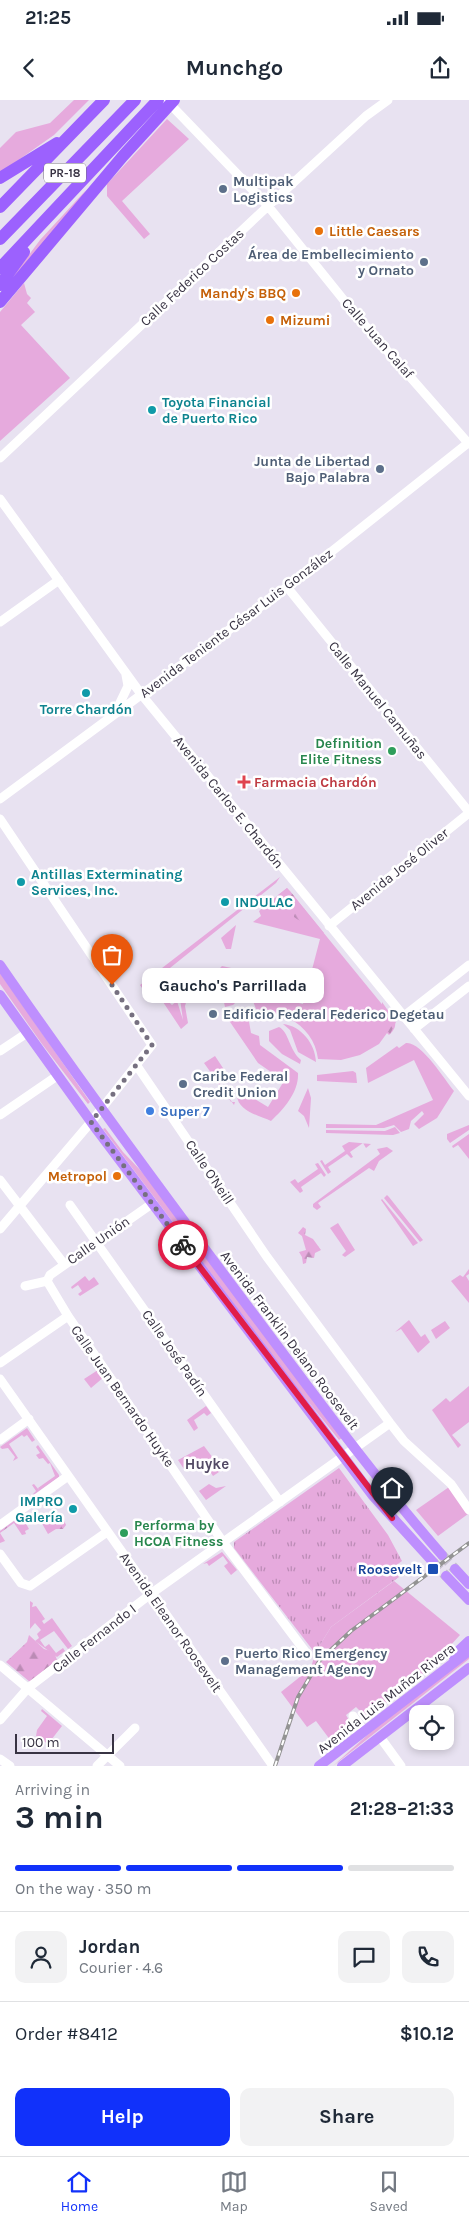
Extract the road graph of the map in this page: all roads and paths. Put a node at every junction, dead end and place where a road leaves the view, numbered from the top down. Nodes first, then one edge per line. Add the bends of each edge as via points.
1 (104, 100) edge
2 (158, 100) edge
3 (388, 100) edge
4 (170, 101) edge
5 (132, 103) edge
6 (70, 135) junction
7 (0, 178) edge
8 (268, 206) junction
9 (0, 207) edge
10 (38, 227) junction
11 (0, 239) edge
12 (0, 268) edge
13 (0, 284) edge
14 (0, 302) edge
15 (468, 443) edge
16 (0, 458) edge
17 (0, 499) edge
18 (59, 580) junction
19 (287, 587) junction
20 (0, 622) edge
21 (125, 672) junction
22 (141, 694) junction
23 (110, 718) junction
24 (0, 799) edge
25 (469, 812) edge
26 (0, 819) edge
27 (329, 926) junction
28 (0, 965) edge
29 (469, 965) edge
30 (469, 986) edge
31 (0, 995) edge
32 (404, 1016) junction
33 (414, 1029) junction
34 (27, 1033) junction
35 (0, 1051) edge
36 (137, 1066) junction
37 (57, 1076) junction
38 (469, 1096) edge
39 (101, 1110) junction
40 (0, 1115) edge
41 (91, 1122) junction
42 (0, 1180) edge
43 (153, 1203) junction
44 (70, 1205) dead end
45 (19, 1207) junction
46 (0, 1229) edge
47 (96, 1242) junction
48 (64, 1264) junction
49 (48, 1281) junction
50 (25, 1286) dead end
51 (68, 1316) junction
52 (0, 1363) edge
53 (0, 1379) edge
54 (29, 1419) junction
55 (390, 1423) junction
56 (0, 1440) edge
57 (355, 1449) junction
58 (344, 1456) junction
59 (68, 1476) junction
60 (280, 1502) junction
61 (469, 1510) edge
62 (0, 1525) edge
63 (108, 1532) junction
64 (224, 1542) junction
65 (0, 1554) edge
66 (442, 1555) tunnel mouth
67 (433, 1562) tunnel mouth
68 (455, 1569) tunnel mouth
69 (446, 1576) tunnel mouth
70 (469, 1584) edge
71 (152, 1593) junction
72 (469, 1600) edge
73 (469, 1641) edge
74 (469, 1651) edge
75 (307, 1654) dead end
76 (0, 1665) edge
77 (469, 1668) edge
78 (437, 1675) junction
79 (28, 1688) junction
80 (353, 1716) dead end
81 (0, 1720) edge
82 (135, 1728) dead end
83 (364, 1731) junction
84 (380, 1737) junction
85 (107, 1755) junction
86 (0, 1759) edge
87 (10, 1766) edge
88 (97, 1766) edge
89 (120, 1766) edge
90 (273, 1766) edge
91 (319, 1766) edge
92 (342, 1766) edge
93 (401, 1766) edge

1 - 6 highway, PR-18
2 - 10 highway
3 - 8 street, Calle Federico Costas via 366,116
4 - 8 street, Calle Juan Calaf
4 - 14 highway
5 - 11 highway, PR-18
6 - 7 highway
6 - 9 highway, PR-18
8 - 15 street, Calle Juan Calaf via 355,314
8 - 16 street, Calle Federico Costas
10 - 12 highway
10 - 13 highway via 30,244
15 - 19 street, Avenida Teniente César Luis González
17 - 18 street, Avenida Carlos E. Chardón
18 - 20 street
18 - 21 street, Avenida Carlos E. Chardón
19 - 22 street, Avenida Teniente César Luis González
19 - 25 street, Calle Manuel Camuñas
21 - 22 street, Avenida Carlos E. Chardón
21 - 23 street via 126,695
22 - 23 street, Avenida Teniente César Luis González
22 - 27 street, Avenida Carlos E. Chardón
23 - 24 street, Avenida Teniente César Luis González
25 - 27 street, Avenida José Oliver
26 - 36 street via 151,1042 151,1048
27 - 32 street, Avenida Carlos E. Chardón
28 - 39 main road, Avenida Franklin Delano Roosevelt
29 - 32 street
30 - 33 street
31 - 34 main road, Avenida Franklin Delano Roosevelt
32 - 33 street, Avenida Carlos E. Chardón
33 - 38 street, Avenida Carlos E. Chardón
34 - 35 street
34 - 37 main road, Avenida Franklin Delano Roosevelt
36 - 39 street
36 - 55 street, Calle O'Neill via 267,1257
37 - 40 street
37 - 41 main road, Avenida Franklin Delano Roosevelt
39 - 41 street
39 - 57 main road, Avenida Franklin Delano Roosevelt
41 - 43 main road, Avenida Franklin Delano Roosevelt
41 - 45 street
42 - 45 street
43 - 47 street, Calle Unión
43 - 58 main road, Avenida Franklin Delano Roosevelt
44 - 47 street, Calle José Padín
45 - 46 street
45 - 48 street
47 - 48 street, Calle Unión
47 - 60 street, Calle José Padín
48 - 49 street, Calle Unión via 50,1275
49 - 50 street
49 - 51 street, Calle Juan Bernardo Huyke
51 - 52 street
51 - 64 street, Calle Juan Bernardo Huyke
53 - 54 street, Avenida Eleanor Roosevelt
54 - 56 street
54 - 59 street, Avenida Eleanor Roosevelt
55 - 57 street, Calle Fernando I
55 - 61 street, Calle O'Neill via 404,1441 451,1484
57 - 58 street, Calle Fernando I
57 - 66 main road, Avenida Franklin Delano Roosevelt
58 - 60 street, Calle Fernando I
58 - 67 main road, Avenida Franklin Delano Roosevelt via 381,1507
59 - 62 street
59 - 63 street, Avenida Eleanor Roosevelt
60 - 64 street, Calle Fernando I
63 - 65 street via 30,1586 21,1583
63 - 71 street, Avenida Eleanor Roosevelt
64 - 71 street, Calle Fernando I
64 - 75 street, Calle Juan Bernardo Huyke
68 - 70 main road
69 - 72 main road
71 - 79 street, Calle Fernando I
71 - 90 street, Avenida Eleanor Roosevelt
73 - 78 main road
74 - 78 main road, Avenida Luis Muñoz Rivera
76 - 79 street
77 - 84 main road, Avenida Luis Muñoz Rivera
78 - 83 main road, Avenida Luis Muñoz Rivera
79 - 81 street, Calle Fernando I
79 - 85 street
80 - 83 street
82 - 85 street
83 - 91 main road, Avenida Luis Muñoz Rivera
84 - 92 main road, Avenida Luis Muñoz Rivera
84 - 93 street
85 - 88 street
85 - 89 street
86 - 87 street

